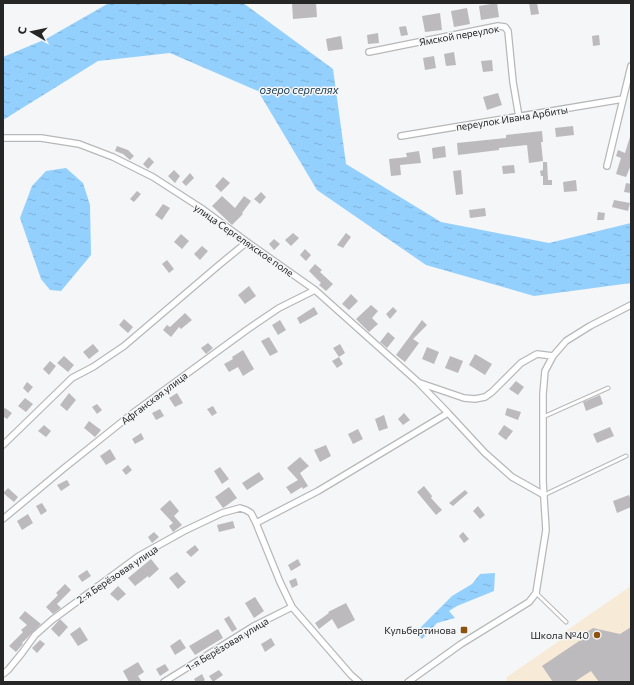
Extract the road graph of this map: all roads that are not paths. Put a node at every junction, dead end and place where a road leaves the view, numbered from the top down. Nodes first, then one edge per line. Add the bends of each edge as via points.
1 (369, 52) dead end
2 (631, 66) edge
3 (623, 99) junction
4 (519, 117) junction
5 (401, 136) dead end
6 (3, 138) edge
7 (607, 166) dead end
8 (247, 242) junction
9 (315, 290) junction
10 (631, 305) edge
11 (552, 356) junction
12 (418, 382) junction
13 (608, 388) dead end
14 (448, 413) junction
15 (543, 417) junction
16 (3, 445) edge
17 (626, 456) dead end
18 (544, 495) junction
19 (3, 519) edge
20 (256, 523) junction
21 (536, 593) junction
22 (292, 606) junction
23 (566, 622) dead end
24 (3, 674) edge
25 (164, 682) edge
26 (359, 682) edge
27 (408, 682) edge

1 - 4 street, Ямской переулок via 498,26 505,27 508,31
2 - 3 street
3 - 4 street, переулок Ивана Арбиты
3 - 7 street
4 - 5 street, переулок Ивана Арбиты
6 - 8 street, улица Сергеляхское поле via 41,138 79,144 113,157 153,177
8 - 9 street, улица Сергеляхское поле
8 - 16 street via 124,346 72,378
9 - 12 street, улица Сергеляхское поле
9 - 19 street, Афганская улица via 279,308 133,413
10 - 11 street via 590,326 566,342
11 - 12 street via 537,354 531,357 521,363 492,392 475,399 464,398
11 - 15 street via 545,371
12 - 14 street, улица Сергеляхское поле
13 - 15 lane
14 - 18 street, улица Сергеляхское поле via 512,477
14 - 20 street via 318,491
15 - 18 street
17 - 18 lane
18 - 21 street via 546,530
20 - 22 street
20 - 24 street, 2-я Берёзовая улица via 251,513 240,508 222,512 139,556 52,620 35,635
21 - 23 lane
21 - 27 street via 529,602 461,644
22 - 25 street, 1-я Берёзовая улица via 254,626
22 - 26 street

